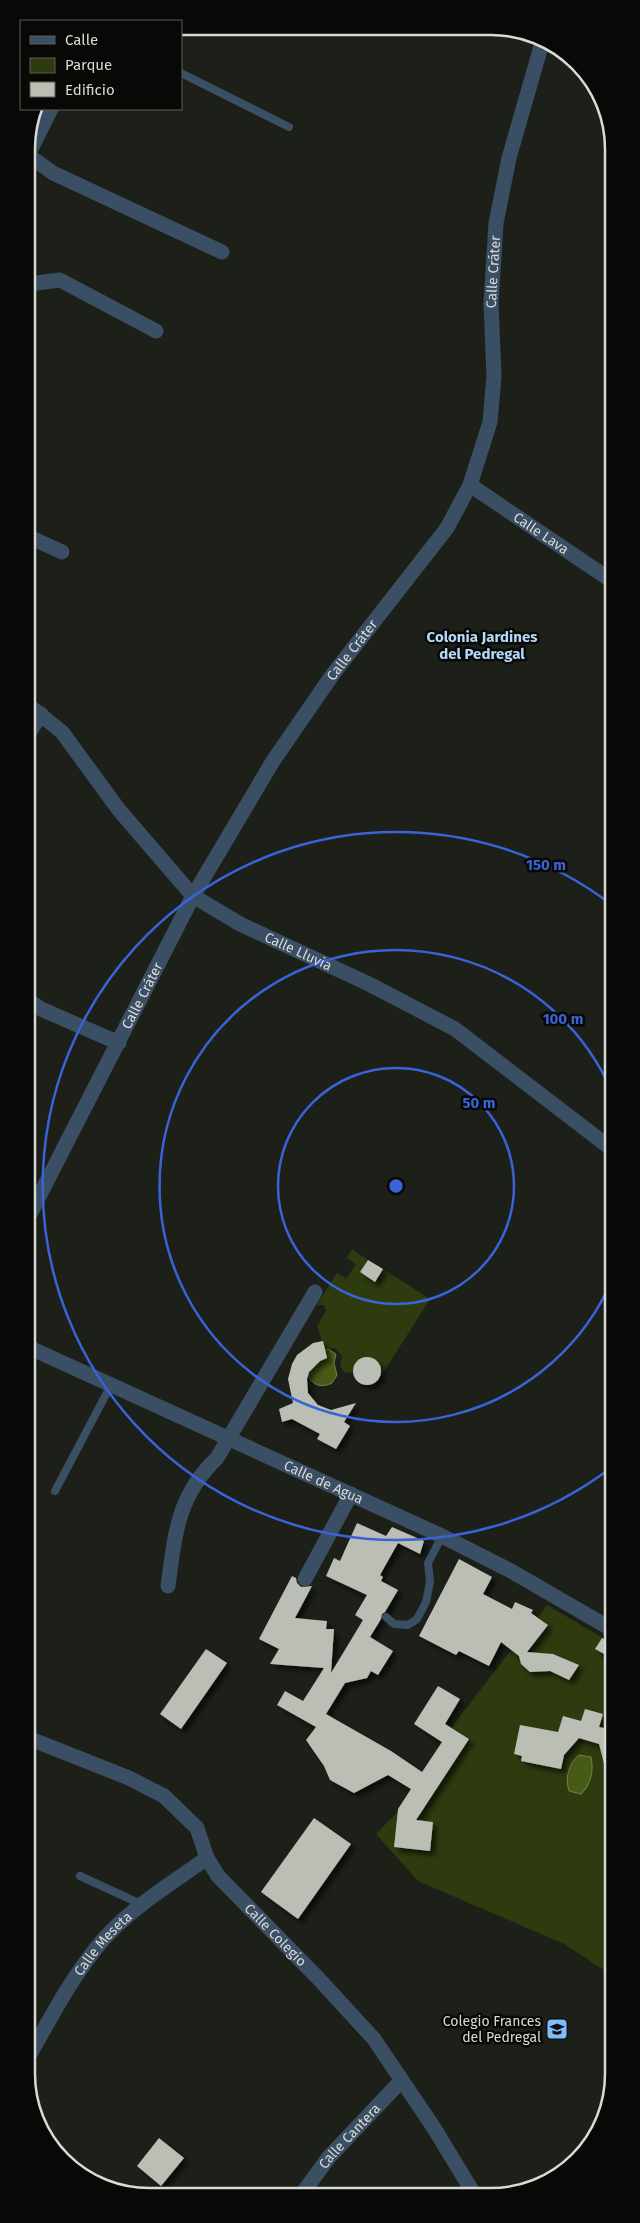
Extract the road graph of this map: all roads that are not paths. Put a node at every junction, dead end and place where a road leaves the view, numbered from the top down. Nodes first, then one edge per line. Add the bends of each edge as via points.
1 (541, 47) edge
2 (182, 74) edge
3 (50, 110) edge
4 (289, 127) dead end
5 (35, 140) edge
6 (35, 162) edge
7 (222, 252) dead end
8 (35, 283) edge
9 (156, 331) dead end
10 (470, 485) junction
11 (35, 540) edge
12 (62, 552) dead end
13 (605, 577) edge
14 (35, 710) edge
15 (41, 714) junction
16 (35, 723) edge
17 (193, 896) junction
18 (35, 1005) edge
19 (119, 1043) junction
20 (605, 1145) edge
21 (35, 1205) edge
22 (315, 1292) dead end
23 (35, 1350) edge
24 (112, 1385) junction
25 (228, 1438) junction
26 (56, 1491) dead end
27 (351, 1494) junction
28 (442, 1536) junction
29 (305, 1579) dead end
30 (168, 1586) dead end
31 (386, 1617) dead end
32 (605, 1625) edge
33 (35, 1741) edge
34 (207, 1858) junction
35 (80, 1876) dead end
36 (140, 1904) junction
37 (35, 2044) edge
38 (401, 2081) junction
39 (306, 2188) edge
40 (470, 2188) edge

1 - 10 street, Calle Cráter via 496,223 491,303 494,376 490,422
2 - 4 lane
3 - 5 street
6 - 7 street via 53,174
8 - 9 street via 60,280
10 - 13 street, Calle Lava
10 - 17 street, Calle Cráter via 446,528 333,674 273,761
11 - 12 street
14 - 15 street, Calle Lluvia
15 - 16 street
15 - 17 street, Calle Lluvia via 62,732 119,810
17 - 19 street, Calle Cráter
17 - 20 street, Calle Lluvia via 240,924 369,984 455,1029
18 - 19 street
19 - 21 street, Calle Cráter
22 - 25 street
23 - 24 street, Calle de Agua
24 - 25 street, Calle de Agua
24 - 26 lane
25 - 27 street, Calle de Agua
25 - 30 street via 217,1458 193,1486 182,1508
27 - 28 street, Calle de Agua
27 - 29 street
28 - 31 lane via 428,1563 429,1592 422,1610 408,1625 394,1624
28 - 32 street, Calle de Agua
33 - 34 street, Calle Colegio via 129,1778 164,1796 197,1828
34 - 36 street, Calle Meseta
34 - 38 street, Calle Colegio via 218,1876 374,2039
35 - 36 lane
36 - 37 street, Calle Meseta via 102,1940
38 - 39 street, Calle Cantera via 329,2157
38 - 40 street, Calle Colegio

